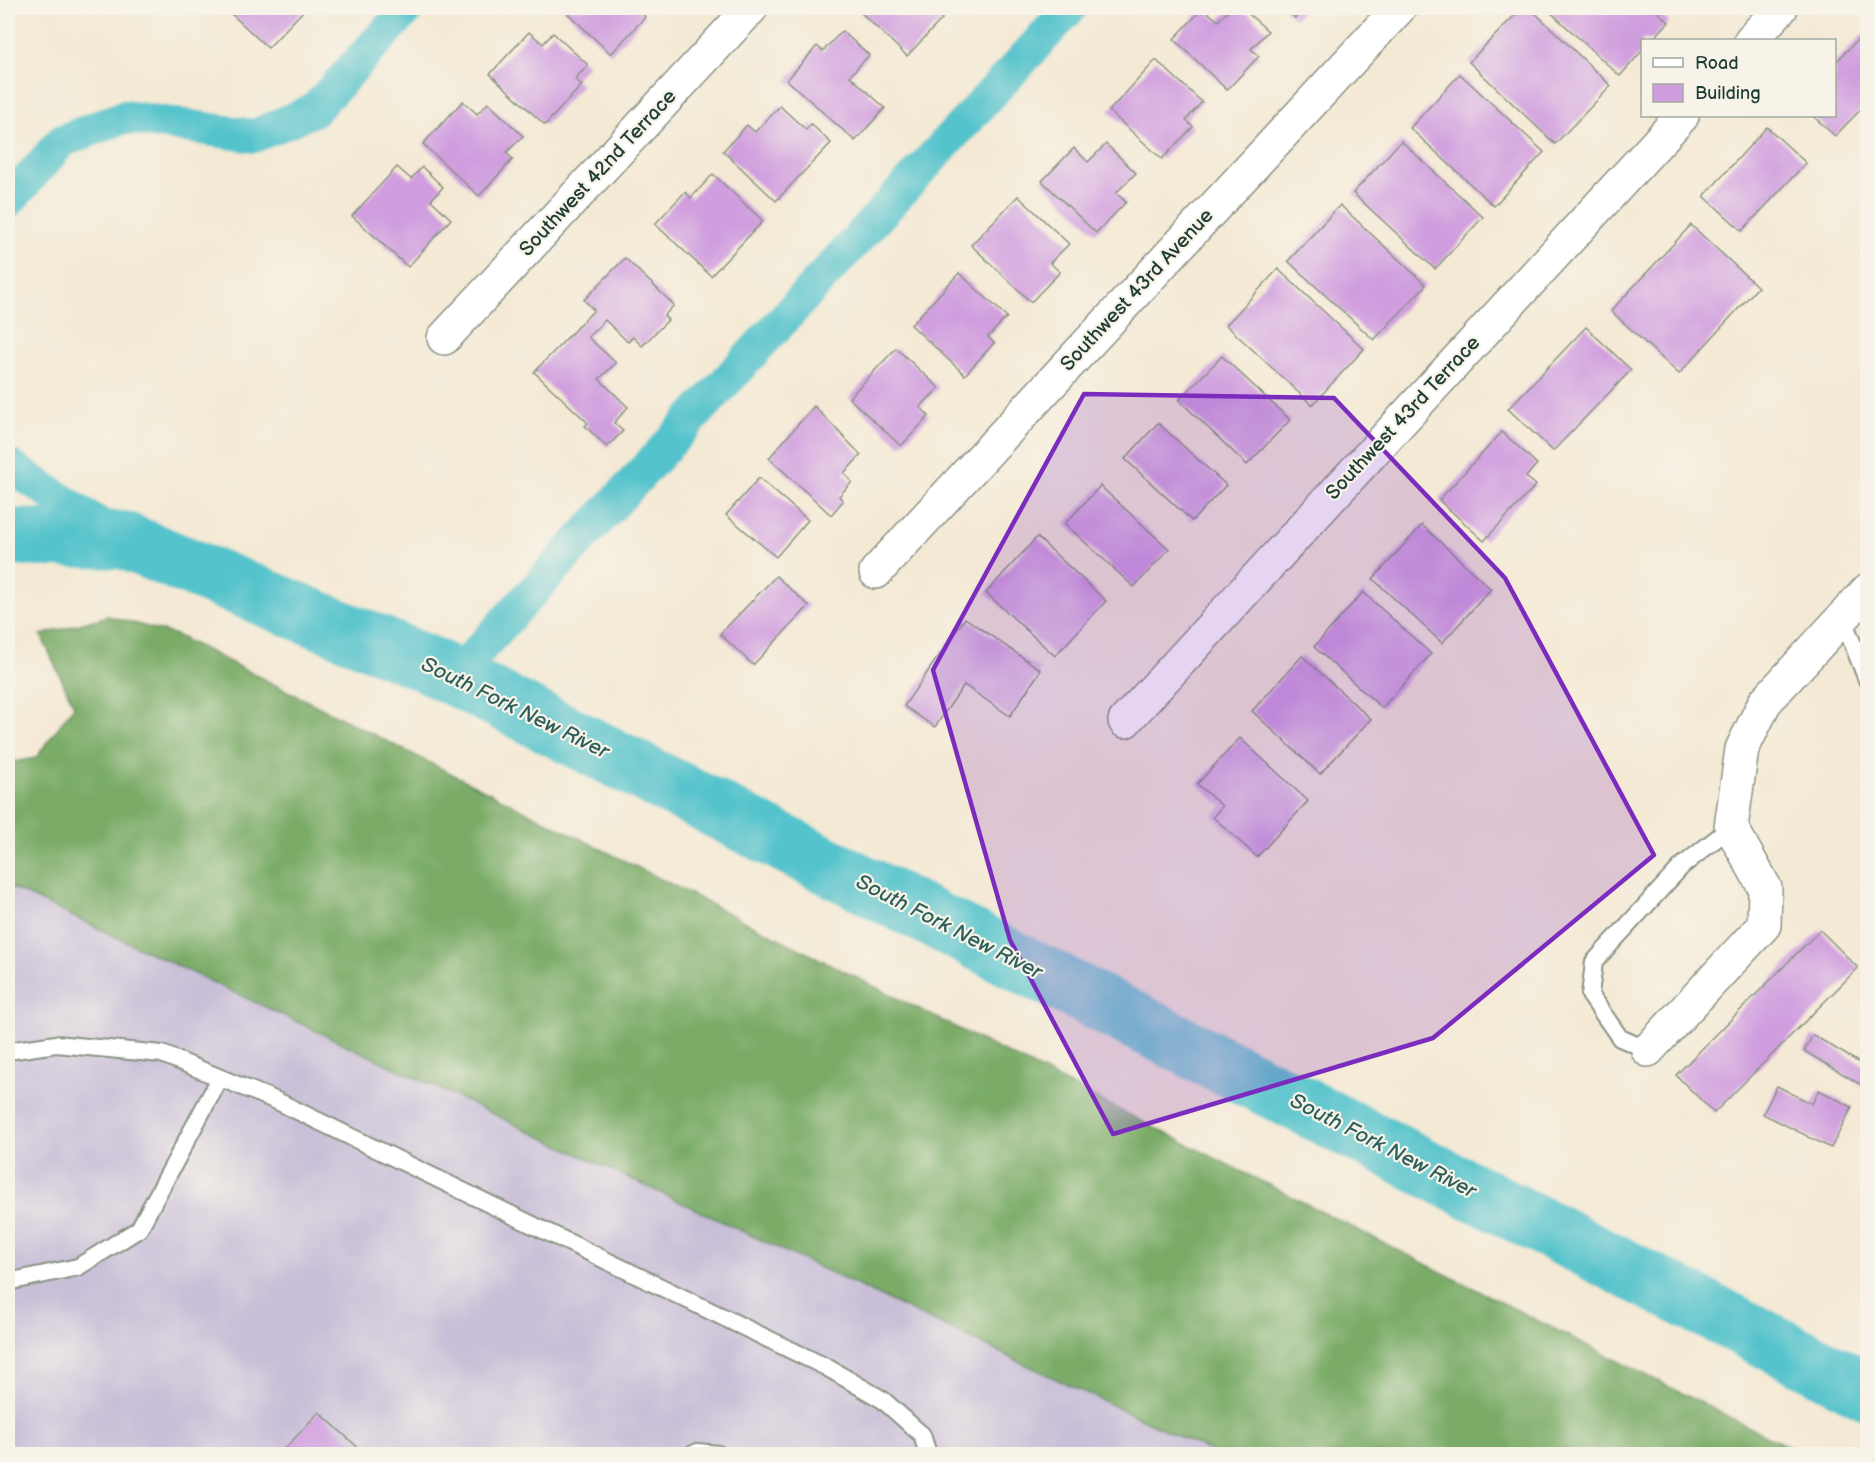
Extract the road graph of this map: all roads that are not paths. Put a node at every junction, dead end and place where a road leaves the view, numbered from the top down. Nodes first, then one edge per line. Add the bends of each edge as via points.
1 (751, 8) edge
2 (1399, 8) edge
3 (1781, 8) edge
4 (1752, 39) edge
5 (1681, 117) edge
6 (444, 338) dead end
7 (876, 572) dead end
8 (1868, 590) edge
9 (1842, 617) junction
10 (1868, 682) edge
11 (1125, 721) dead end
12 (1731, 827) junction
13 (1648, 1050) joint
14 (8, 1051) edge
15 (220, 1078) junction
16 (8, 1282) edge
17 (693, 1455) edge
18 (718, 1455) edge
19 (928, 1455) edge

1 - 6 street, Southwest 42nd Terrace
2 - 7 street, Southwest 43rd Avenue
3 - 4 street
5 - 11 street, Southwest 43rd Terrace
8 - 9 street
9 - 10 lane
9 - 12 street via 1765,702 1742,749
12 - 13 street via 1765,888 1764,925
12 - 13 lane via 1682,866 1594,962 1590,995 1620,1038
14 - 15 lane via 56,1044 162,1054
15 - 16 lane via 139,1229 78,1267
15 - 19 lane via 277,1101 828,1368 883,1400 922,1435
17 - 18 lane

